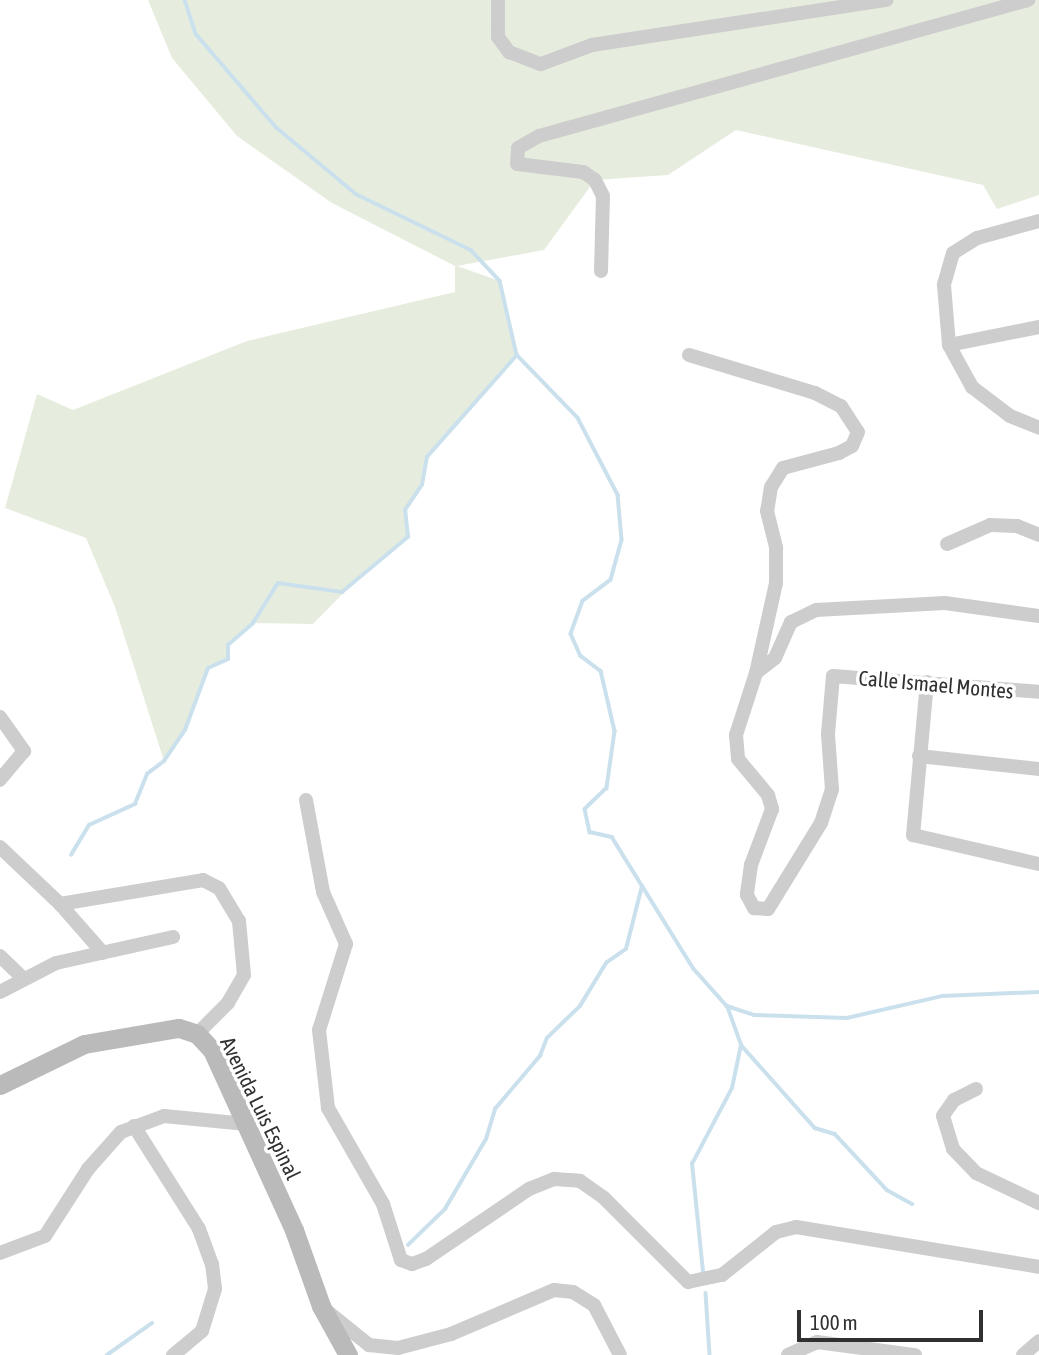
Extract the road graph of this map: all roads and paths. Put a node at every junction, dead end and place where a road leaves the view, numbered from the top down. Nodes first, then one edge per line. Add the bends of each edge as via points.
1 (498, 0) edge
2 (887, 0) edge
3 (1028, 0) edge
4 (1039, 220) edge
5 (601, 271) dead end
6 (1039, 327) edge
7 (949, 345) junction
8 (689, 355) dead end
9 (1039, 428) edge
10 (1039, 535) edge
11 (947, 544) dead end
12 (1039, 616) edge
13 (756, 673) junction
14 (927, 682) junction
15 (1039, 692) edge
16 (0, 717) edge
17 (919, 756) junction
18 (1039, 769) edge
19 (0, 780) edge
20 (306, 800) dead end
21 (0, 847) edge
22 (1039, 864) edge
23 (60, 904) junction
24 (173, 937) dead end
25 (103, 953) junction
26 (0, 956) edge
27 (23, 978) junction
28 (0, 992) edge
29 (197, 1034) junction
30 (0, 1085) edge
31 (976, 1089) dead end
32 (247, 1124) junction
33 (134, 1126) junction
34 (1039, 1202) edge
35 (0, 1253) edge
36 (1039, 1267) edge
37 (321, 1306) junction
38 (1039, 1341) edge
39 (341, 1353) edge
40 (173, 1355) edge
41 (620, 1355) edge
42 (788, 1355) edge
43 (915, 1355) edge
44 (1023, 1355) edge

1 - 2 street via 498,37 509,52 541,64 592,45
3 - 5 street via 540,136 518,148 517,164 583,172 595,180 603,196
4 - 7 street via 977,238 953,253 944,285
6 - 7 street
7 - 9 street via 972,387 1010,416
8 - 13 street via 815,393 841,406 858,432 852,446 839,453 783,468 771,487 767,511 777,573
10 - 11 street via 1017,526 990,525
12 - 13 street via 945,603 816,610 791,622 775,658
13 - 14 street, Calle Ismael Montes via 736,735 738,759 768,795 772,809 751,865 747,895 754,908 768,909 821,823 832,790 833,676
14 - 15 street, Calle Ismael Montes
14 - 17 street
16 - 19 street via 24,751
17 - 18 street
17 - 22 street via 913,835
20 - 36 street via 323,892 346,944 318,1030 328,1108 383,1205 401,1260 412,1264 426,1259 554,1179 580,1181 604,1198 688,1282 722,1275 776,1232 796,1227
21 - 23 street
23 - 25 street
23 - 29 street via 203,880 219,888 239,922 244,975 228,1003
24 - 25 street
25 - 27 street via 56,962
26 - 27 street
27 - 28 street
29 - 30 street, Avenida Luis Espinal via 179,1028 84,1044
29 - 32 street, Avenida Luis Espinal via 212,1050
31 - 34 street via 954,1100 943,1116 953,1149 976,1173
32 - 33 street via 164,1116
32 - 37 street, Avenida Luis Espinal
33 - 35 street via 88,1169 45,1236
33 - 40 street via 199,1228 212,1264 215,1289 202,1331
37 - 39 street, Avenida Luis Espinal
37 - 41 street via 369,1345 398,1348 451,1334 554,1290 573,1292 594,1306
38 - 44 street
42 - 43 street via 817,1342

